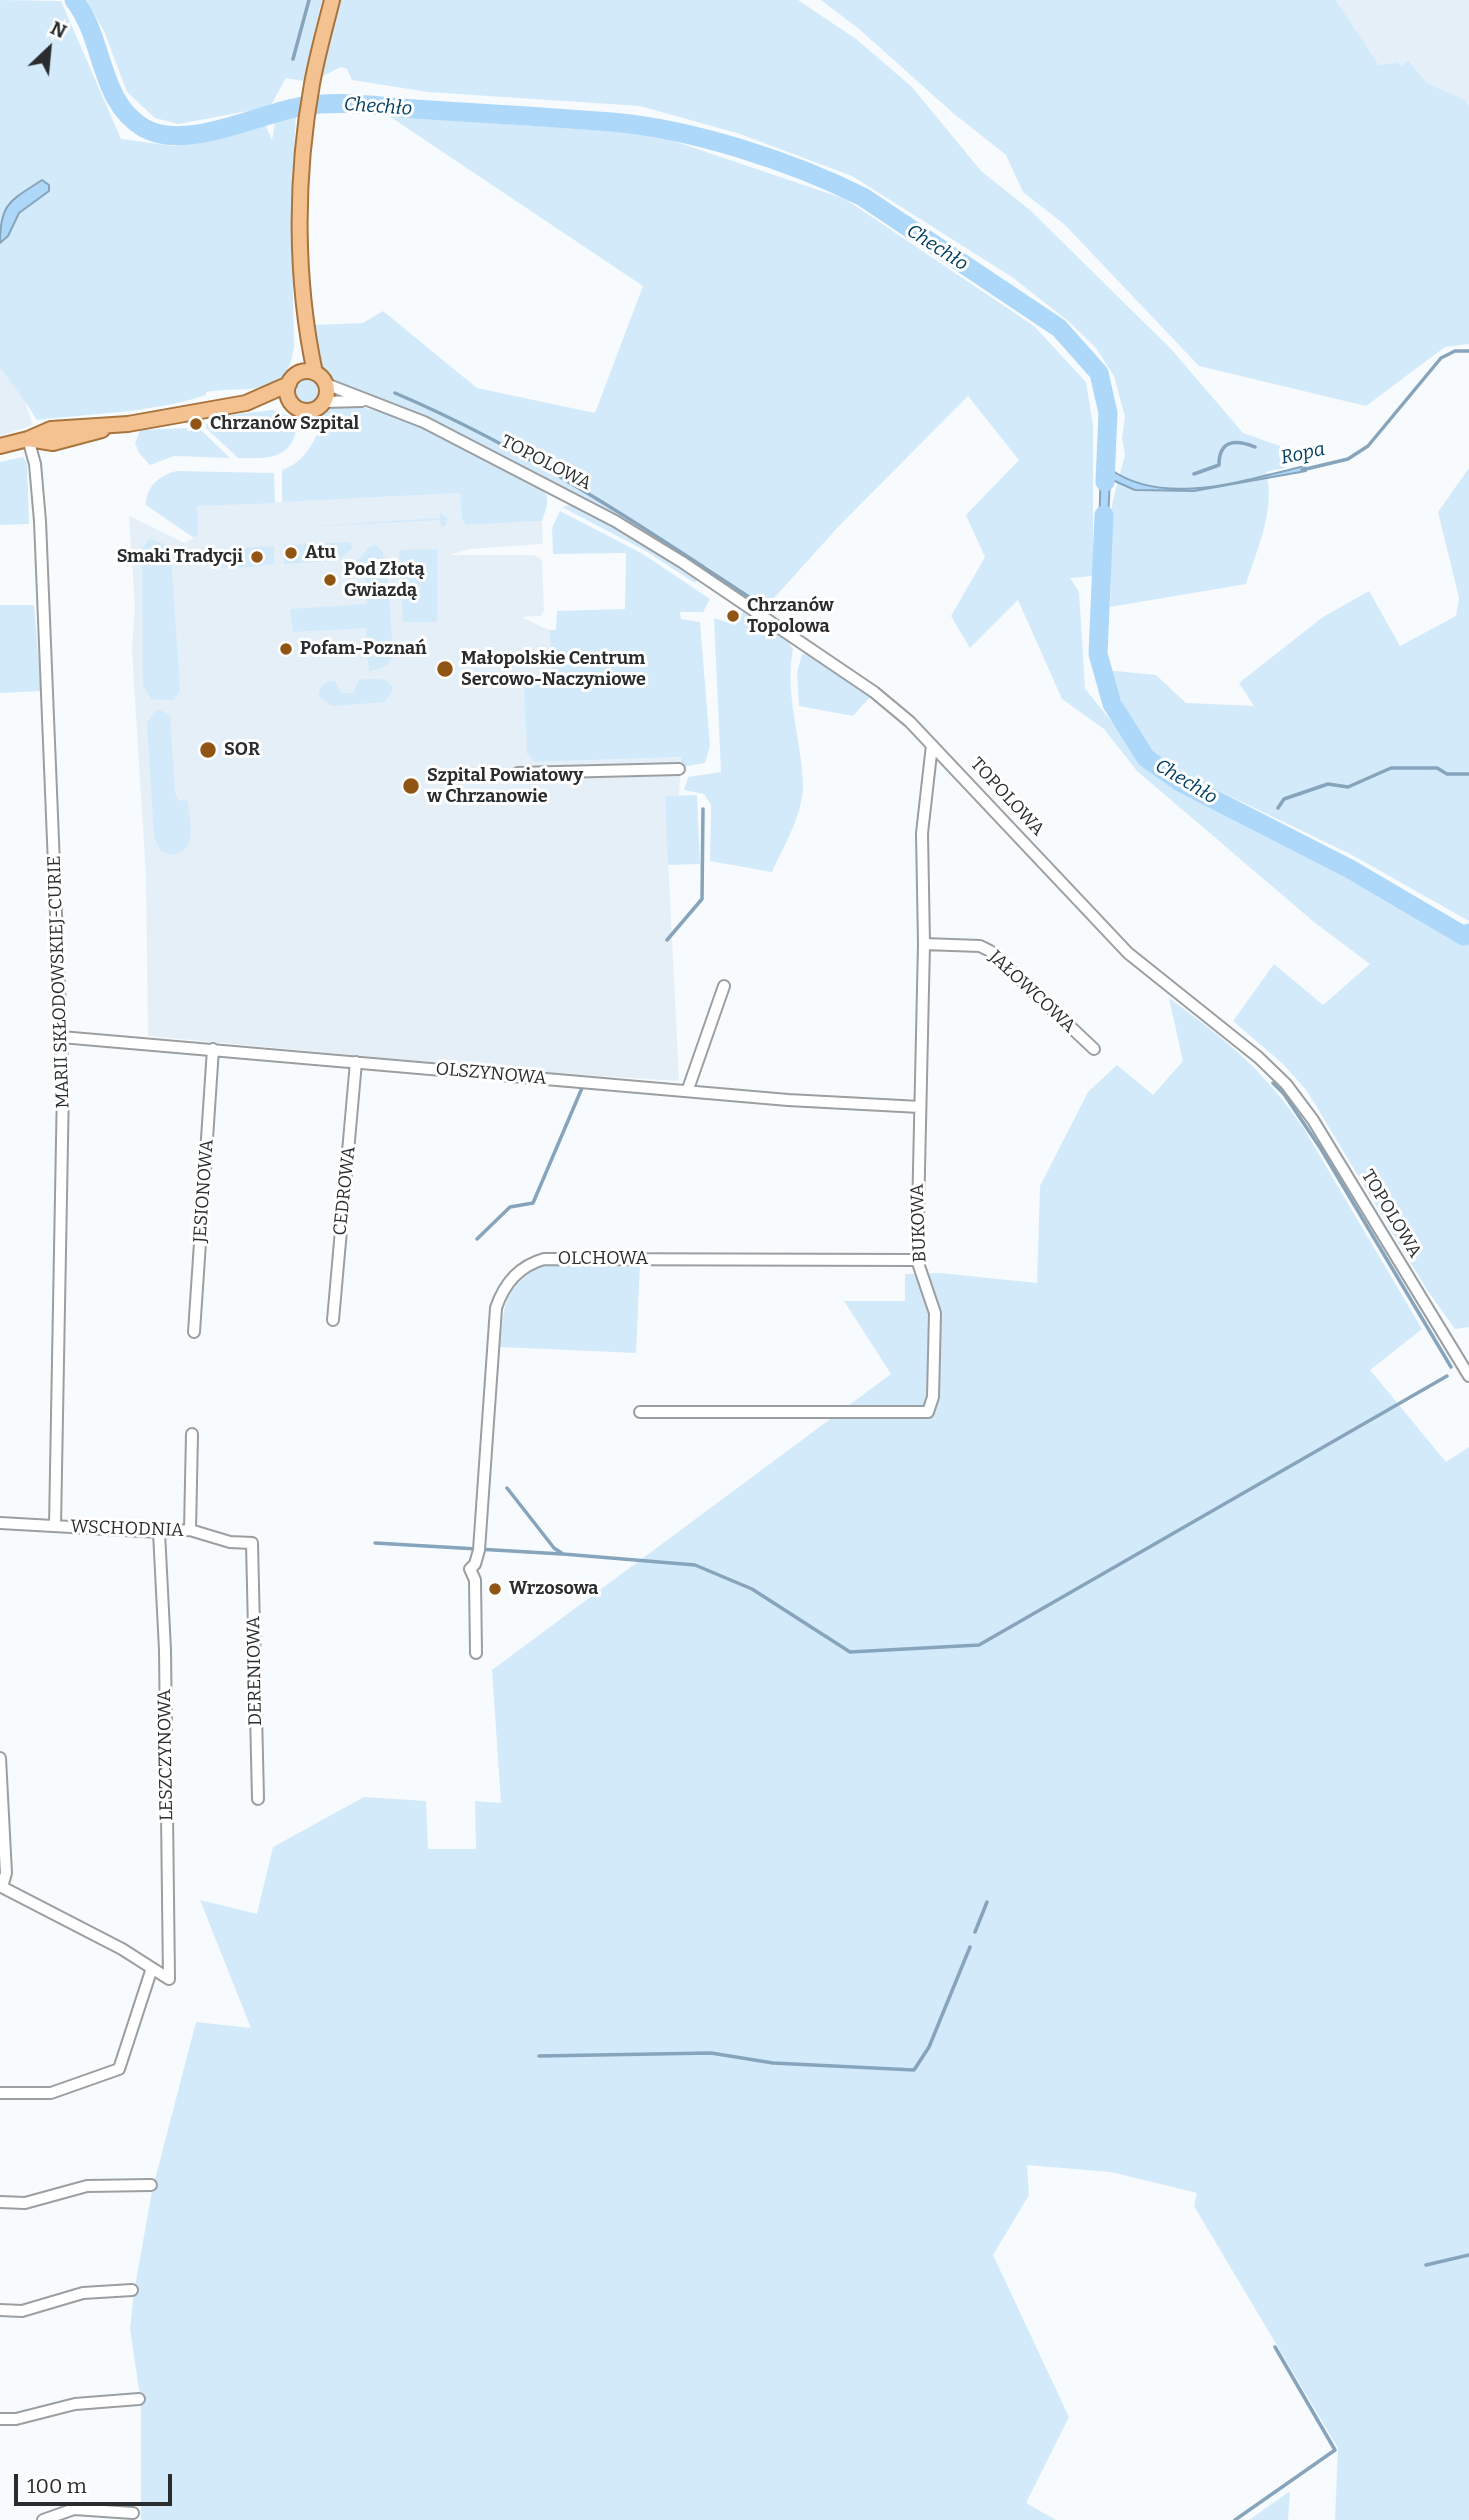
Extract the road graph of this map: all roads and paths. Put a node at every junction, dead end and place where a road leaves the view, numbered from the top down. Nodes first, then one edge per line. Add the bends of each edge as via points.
1 (332, 0) edge
2 (305, 327) junction
3 (294, 378) junction
4 (321, 378) junction
5 (246, 402) junction
6 (324, 402) junction
7 (375, 402) junction
8 (292, 405) junction
9 (27, 439) junction
10 (0, 446) edge
11 (932, 745) junction
12 (679, 769) dead end
13 (519, 773) dead end
14 (924, 944) junction
15 (724, 986) dead end
16 (61, 1037) junction
17 (213, 1049) junction
18 (1094, 1049) dead end
19 (356, 1062) junction
20 (688, 1089) junction
21 (920, 1107) junction
22 (917, 1260) junction
23 (333, 1320) dead end
24 (194, 1332) dead end
25 (1469, 1376) edge
26 (640, 1412) dead end
27 (192, 1434) dead end
28 (0, 1523) edge
29 (55, 1527) junction
30 (190, 1530) junction
31 (159, 1532) junction
32 (252, 1543) joint
33 (476, 1654) dead end
34 (0, 1758) edge
35 (258, 1799) dead end
36 (1, 1887) edge
37 (152, 1968) junction
38 (0, 2093) edge
39 (151, 2185) dead end
40 (0, 2202) edge
41 (132, 2290) dead end
42 (0, 2310) edge
43 (139, 2399) dead end
44 (0, 2419) edge
45 (133, 2513) dead end
46 (43, 2520) edge

1 - 2 main road via 311,86 300,201
2 - 3 main road
2 - 4 main road
3 - 4 main road
3 - 5 main road
3 - 8 main road via 288,398
4 - 6 main road
4 - 7 street, TOPOLOWA
5 - 8 main road
5 - 9 main road via 120,425 51,429
6 - 7 street, TOPOLOWA
6 - 8 main road via 308,411
7 - 11 street, TOPOLOWA via 562,492 660,548 843,669
9 - 10 main road
9 - 16 street, MARII SKŁODOWSKIEJ-CURIE via 35,464 40,521
11 - 14 street, BUKOWA via 922,833
11 - 25 street, TOPOLOWA via 1128,953 1286,1084
12 - 13 street
14 - 18 street, JAŁOWCOWA via 980,946 990,951
14 - 21 street, BUKOWA
15 - 20 street
16 - 17 street, OLSZYNOWA
16 - 29 street, MARII SKŁODOWSKIEJ-CURIE via 63,1196
17 - 19 street, OLSZYNOWA
17 - 24 street, JESIONOWA
19 - 20 street, OLSZYNOWA
19 - 23 street, CEDROWA
20 - 21 street, OLSZYNOWA
21 - 22 street, BUKOWA
22 - 26 street, BUKOWA via 934,1313 933,1398 928,1412
22 - 33 street, OLCHOWA via 544,1259 523,1267 506,1286 496,1308 479,1550 470,1569 475,1580
27 - 30 street
28 - 29 street, WSCHODNIA
29 - 31 street, WSCHODNIA
30 - 31 street, WSCHODNIA
30 - 32 street, WSCHODNIA via 230,1542
31 - 37 street, LESZCZYNOWA via 169,1979
32 - 35 street, DERENIOWA
34 - 36 street via 6,1872
36 - 37 street
37 - 38 street via 119,2069 51,2093
39 - 40 street via 87,2186 25,2203
41 - 42 street via 83,2293 22,2311
43 - 44 street via 75,2403
45 - 46 street via 74,2509

